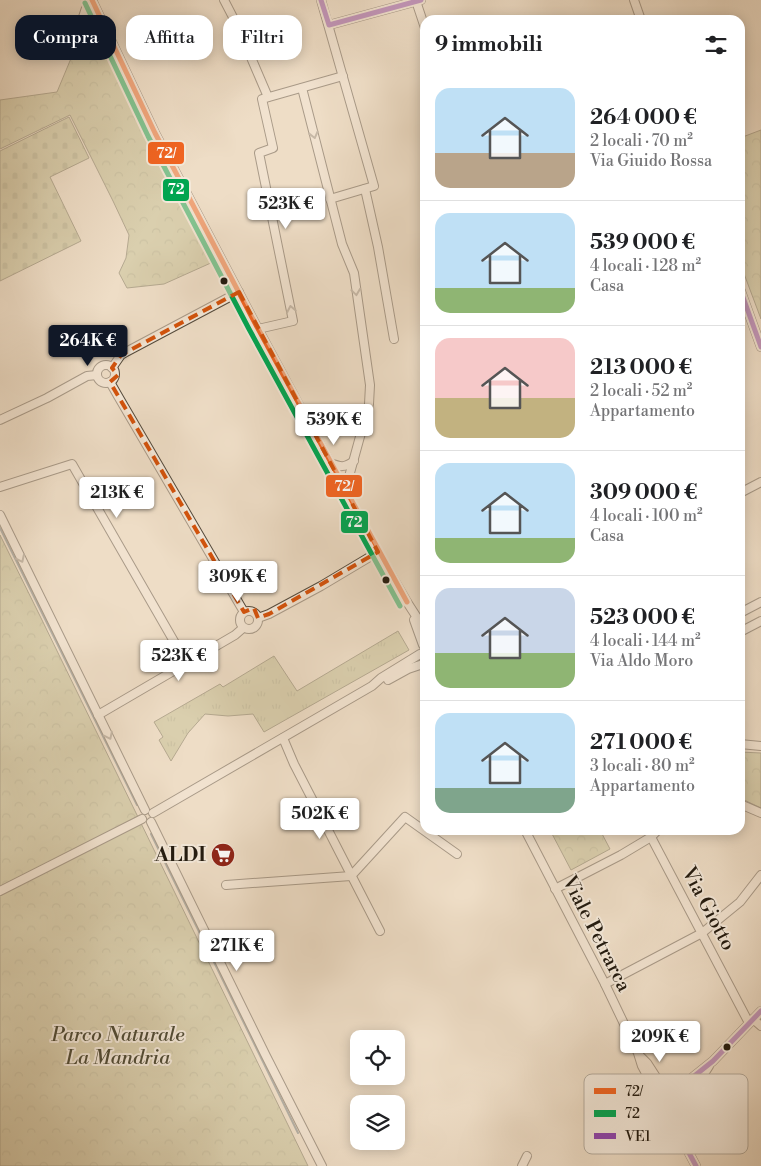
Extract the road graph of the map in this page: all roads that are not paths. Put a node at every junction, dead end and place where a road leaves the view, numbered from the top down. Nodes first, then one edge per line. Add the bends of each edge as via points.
1 (92, 0) edge
2 (224, 0) edge
3 (321, 0) edge
4 (634, 0) edge
5 (410, 1) edge
6 (84, 15) edge
7 (639, 15) edge
8 (420, 19) edge
9 (329, 25) junction
10 (343, 76) junction
11 (302, 88) junction
12 (265, 98) junction
13 (365, 189) junction
14 (330, 199) junction
15 (239, 292) junction
16 (745, 303) edge
17 (748, 312) junction
18 (745, 313) edge
19 (258, 329) junction
20 (394, 339) dead end
21 (761, 347) edge
22 (112, 368) junction
23 (97, 375) junction
24 (110, 382) junction
25 (0, 420) edge
26 (354, 461) junction
27 (330, 463) junction
28 (761, 482) edge
29 (761, 486) edge
30 (0, 487) edge
31 (346, 491) junction
32 (745, 491) edge
33 (745, 492) edge
34 (0, 515) edge
35 (378, 552) junction
36 (407, 602) junction
37 (761, 602) edge
38 (745, 610) edge
39 (244, 612) junction
40 (258, 618) junction
41 (761, 621) edge
42 (420, 622) edge
43 (243, 628) junction
44 (745, 629) edge
45 (420, 634) edge
46 (420, 654) joint
47 (420, 658) edge
48 (187, 664) junction
49 (420, 666) edge
50 (372, 686) junction
51 (98, 715) junction
52 (283, 738) junction
53 (745, 744) edge
54 (761, 746) edge
55 (745, 806) edge
56 (145, 810) junction
57 (153, 813) junction
58 (761, 813) edge
59 (142, 819) junction
60 (151, 822) junction
61 (420, 828) edge
62 (430, 835) edge
63 (528, 835) edge
64 (651, 837) joint
65 (457, 854) dead end
66 (761, 875) edge
67 (351, 876) junction
68 (226, 886) dead end
69 (555, 889) junction
70 (0, 891) edge
71 (380, 931) dead end
72 (702, 933) junction
73 (605, 984) junction
74 (761, 1011) edge
75 (751, 1021) junction
76 (761, 1026) edge
77 (646, 1074) edge
78 (699, 1074) edge
79 (304, 1131) junction
80 (690, 1154) edge
81 (527, 1156) dead end
82 (318, 1166) edge
83 (322, 1166) edge
84 (522, 1166) edge
85 (696, 1166) edge

1 - 6 street
1 - 15 street via 155,133
2 - 12 street
3 - 9 street
4 - 7 street
5 - 8 street
5 - 9 street
9 - 10 street
10 - 11 street
10 - 13 street via 374,186
11 - 12 street
11 -> 14 street
19 -> 12 street via 293,321 259,153 273,148
13 - 14 street
13 - 20 street
14 -> 26 street via 354,273 370,385 369,404
15 - 19 street
15 - 22 street via 126,352
16 - 17 street
17 - 18 street
17 - 21 street
19 - 27 street
22 - 23 street via 103,366
22 - 24 street via 114,375
23 - 24 street via 102,382
23 - 25 street via 87,376
24 - 39 street
26 - 27 street via 347,466
26 - 31 street
27 - 31 street
28 - 32 street
29 - 33 street
30 - 48 street via 72,464
31 - 35 street
34 -> 51 street
35 - 36 street
35 - 40 street
36 - 42 street
36 - 45 street
37 - 38 street
39 - 40 street via 253,611
39 - 43 street via 240,620
40 - 43 street via 254,628
41 - 44 street
43 - 48 street
46 - 47 street
46 - 50 street
48 - 51 street
49 - 50 street
50 - 52 street
51 -> 56 street
52 - 57 street
52 - 67 street
53 - 54 street
55 - 58 street
56 - 57 street
56 - 59 street
57 - 60 street
59 - 60 street
59 - 70 street
60 - 79 street
61 - 67 street via 405,817
62 - 65 street
63 - 69 street, Viale Petrarca
64 - 69 street
64 - 72 street, Via Giotto
66 - 72 street via 740,902
67 - 68 street
67 - 71 street
69 - 73 street, Viale Petrarca
72 - 73 street
72 - 75 street, Via Giotto
73 - 77 street, Viale Petrarca
74 - 75 street
75 - 76 street
75 - 78 street
79 - 82 street
79 - 83 street
80 - 85 street
81 - 84 street

